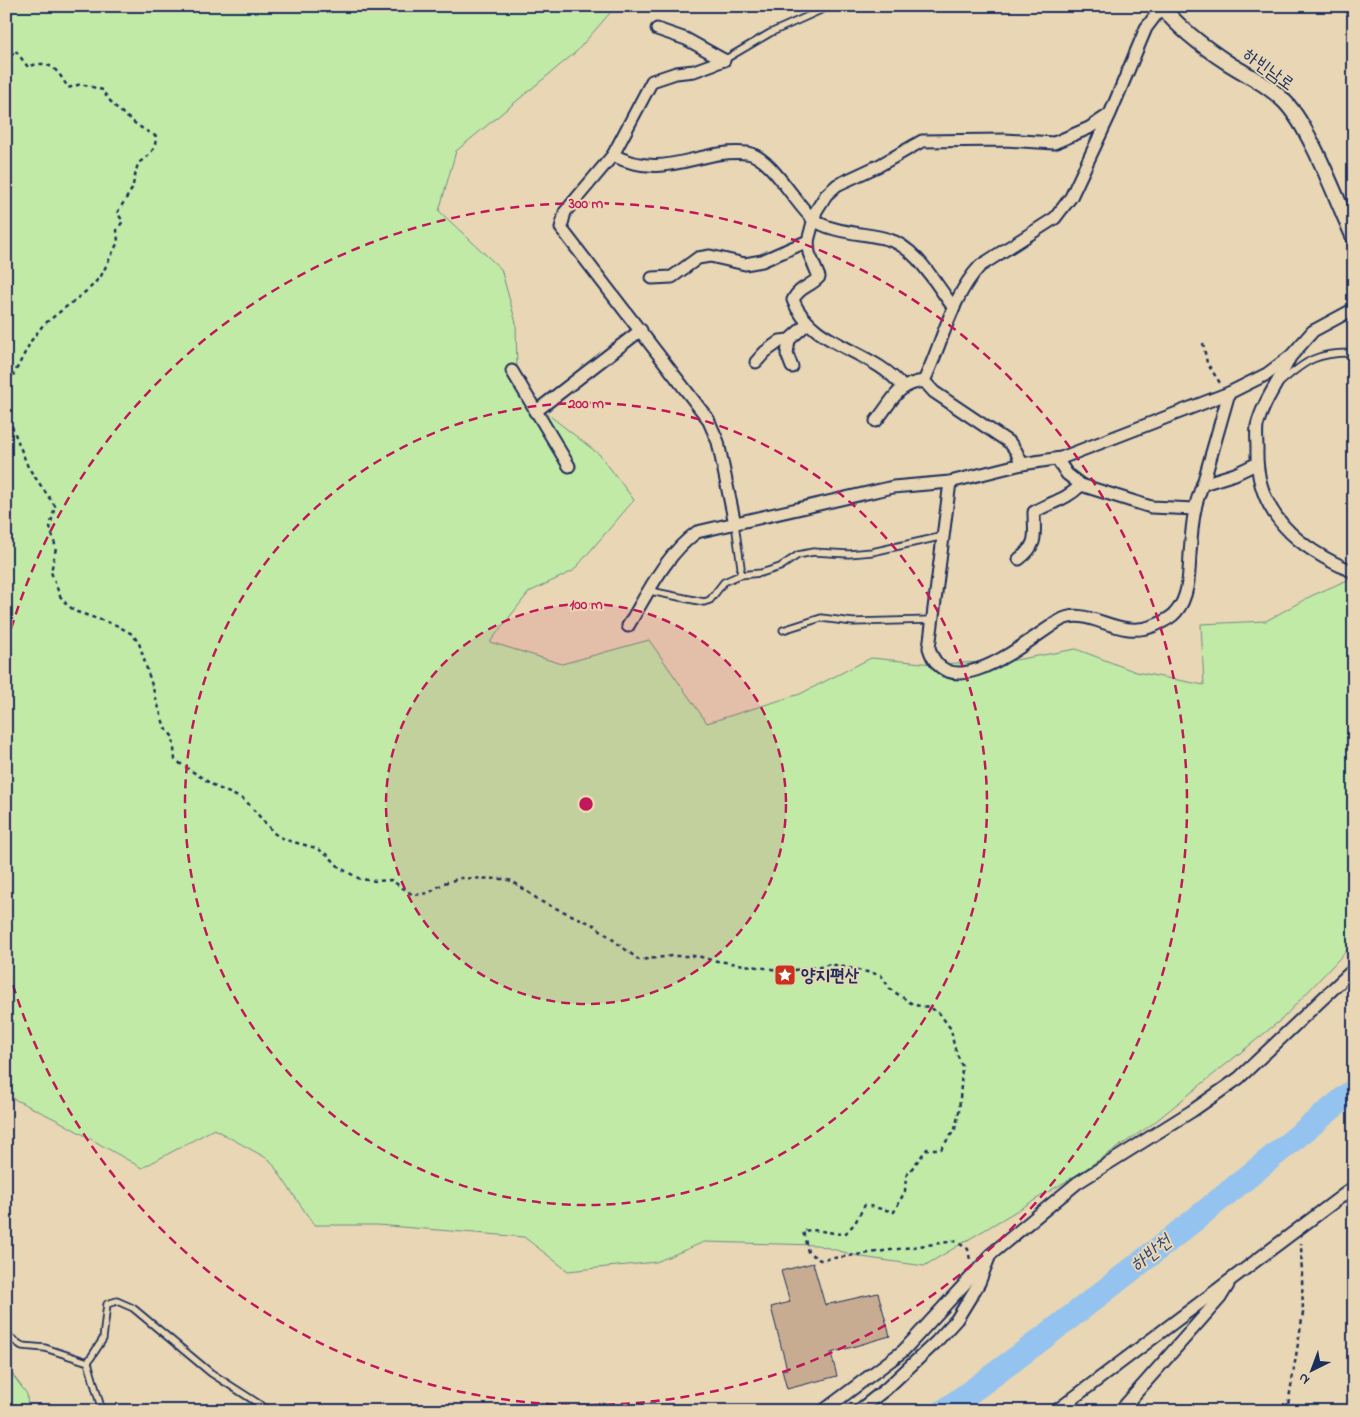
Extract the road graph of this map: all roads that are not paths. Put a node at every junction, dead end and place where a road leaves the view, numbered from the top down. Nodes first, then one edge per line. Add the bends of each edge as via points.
1 (830, 6) edge
2 (1162, 7) edge
3 (657, 29) dead end
4 (724, 60) junction
5 (1110, 114) junction
6 (614, 155) junction
7 (814, 220) junction
8 (1354, 238) edge
9 (808, 241) junction
10 (652, 278) dead end
11 (954, 308) junction
12 (1354, 309) edge
13 (808, 323) junction
14 (641, 330) junction
15 (789, 340) junction
16 (1354, 353) edge
17 (1291, 356) junction
18 (756, 362) dead end
19 (792, 367) dead end
20 (512, 371) dead end
21 (924, 381) junction
22 (902, 386) junction
23 (1271, 391) junction
24 (1229, 393) junction
25 (535, 412) junction
26 (876, 421) dead end
27 (1057, 458) junction
28 (1022, 464) junction
29 (1256, 464) junction
30 (569, 466) dead end
31 (950, 482) junction
32 (1203, 484) junction
33 (1081, 485) junction
34 (1194, 509) junction
35 (735, 524) junction
36 (944, 536) junction
37 (1019, 560) dead end
38 (1354, 572) edge
39 (740, 575) junction
40 (650, 592) junction
41 (932, 620) junction
42 (628, 626) dead end
43 (783, 630) dead end
44 (1354, 968) edge
45 (1354, 1187) edge
46 (990, 1255) junction
47 (1232, 1280) junction
48 (6, 1336) edge
49 (88, 1362) junction
50 (102, 1411) edge
51 (270, 1411) edge
52 (823, 1411) edge
53 (858, 1411) edge
54 (1056, 1411) edge
55 (1120, 1411) edge

1 - 4 lane via 770,33
2 - 5 street via 1146,28
2 - 8 street, 하빈남로 via 1187,31 1286,102 1304,131
3 - 4 street via 686,39
4 - 6 street via 694,71 676,72 652,82
5 - 7 street via 1089,128 1054,143 922,141 837,185 826,195
5 - 11 street via 1079,183 1055,218 980,266
6 - 7 street via 623,160 657,166 728,153 750,154 772,171
6 - 14 street via 565,212 561,228
7 - 9 street
7 - 11 street via 903,246
9 - 10 street via 762,262 746,264 710,256 698,258 672,277
9 - 13 street via 819,277 798,290 793,300 798,313
11 - 21 street
12 - 17 street via 1313,331
13 - 15 street
13 - 22 street via 857,356 882,367
14 - 25 street
14 - 35 street via 708,419 718,442
15 - 18 street via 780,341
15 - 19 street via 787,354
16 - 23 lane via 1331,352 1310,360
17 - 23 street
17 - 24 street via 1267,374
20 - 25 street
21 - 22 street
21 - 28 street via 934,392 1010,443
22 - 26 street
23 - 29 street via 1257,427
24 - 27 street
24 - 32 street
25 - 30 street
27 - 28 street
27 - 33 street via 1067,474
28 - 31 street
29 - 32 street
29 - 38 street via 1261,489 1275,517 1300,542
31 - 35 street via 893,487
31 - 36 street
32 - 34 street
33 - 34 street via 1151,507
33 - 37 street via 1065,498 1034,512 1036,534 1032,546
34 - 41 street via 1184,597 1176,613 1160,623 1142,630 1121,629 1075,616 1059,620 1006,657 964,673 946,670 932,658 929,648
35 - 39 lane
35 - 40 street via 697,532 682,543
36 - 39 lane via 872,552 813,552 798,555 780,567 761,573
36 - 41 street
39 - 40 lane via 724,582 710,600 704,602
40 - 42 street
41 - 43 lane via 853,622 821,618
44 - 46 street via 1239,1078 1077,1182
45 - 47 street
46 - 52 street via 903,1351
46 - 53 street via 979,1283 957,1319 893,1382
47 - 54 street
47 - 55 street via 1220,1298
48 - 49 lane via 22,1346 45,1348
49 - 50 lane
49 - 51 lane via 103,1339 107,1304 117,1301 133,1308 211,1373

